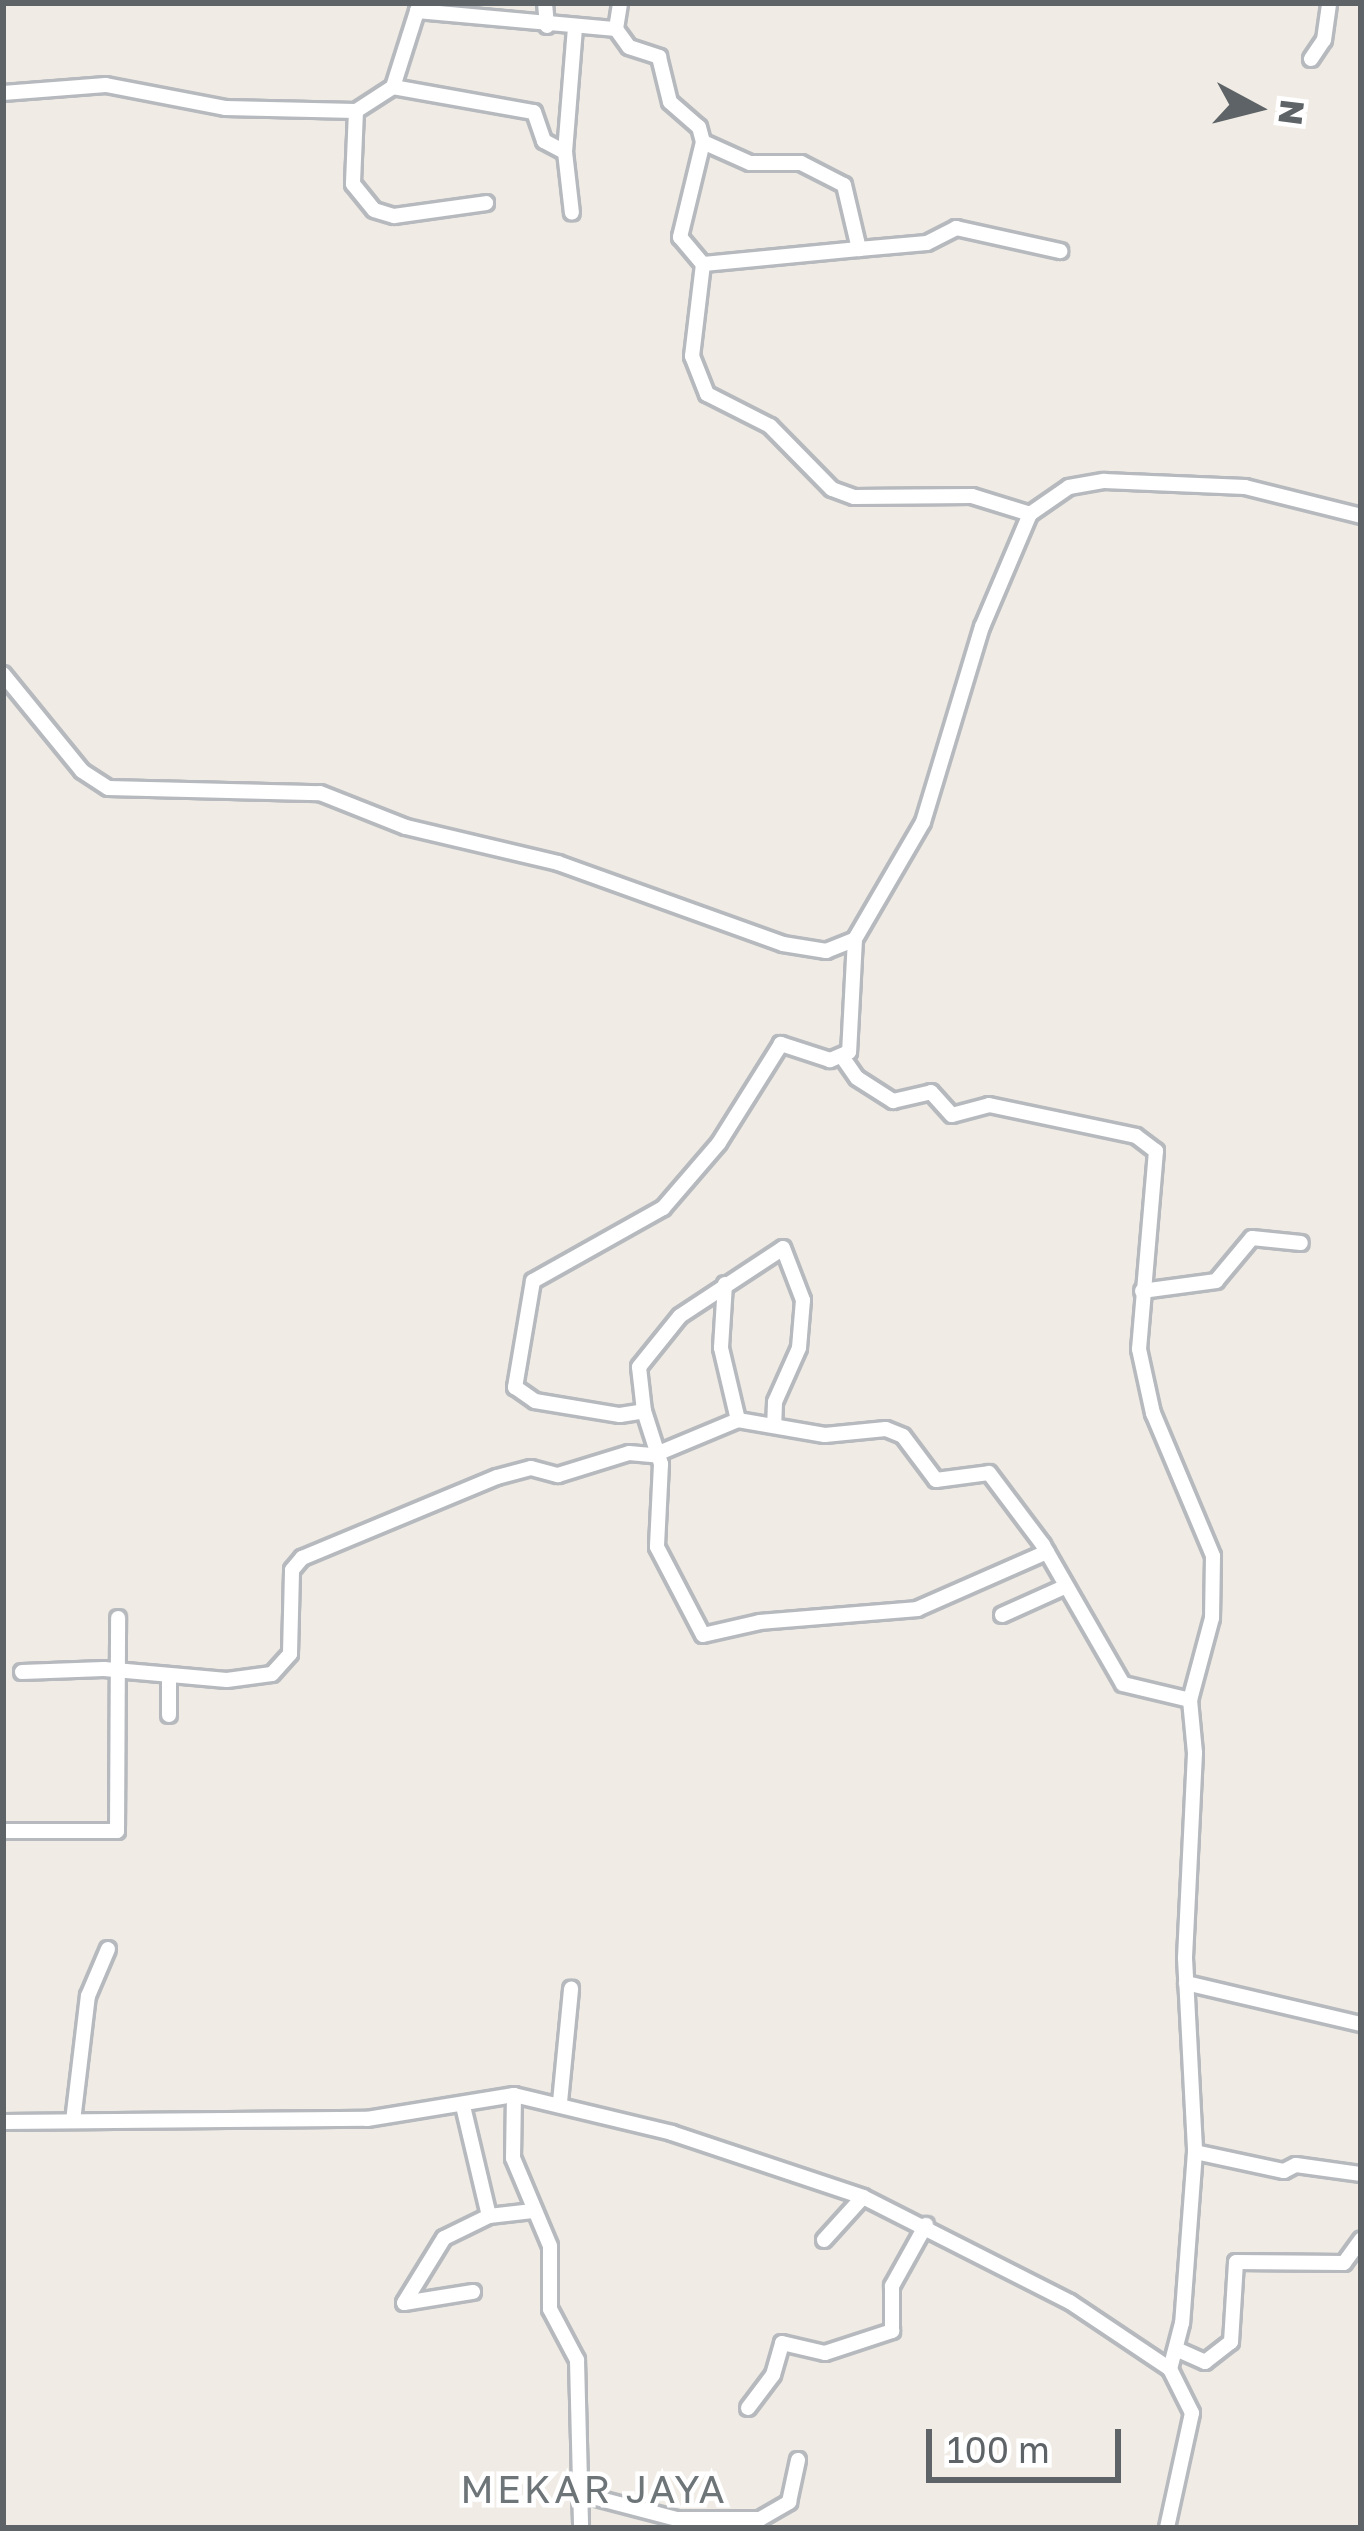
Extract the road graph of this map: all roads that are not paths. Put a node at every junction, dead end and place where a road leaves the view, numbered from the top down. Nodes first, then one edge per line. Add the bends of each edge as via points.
1 (545, 3) edge
2 (620, 3) edge
3 (1329, 3) edge
4 (419, 7) edge
5 (547, 26) junction
6 (575, 28) junction
7 (616, 28) junction
8 (1311, 59) dead end
9 (393, 87) junction
10 (3, 93) edge
11 (356, 111) junction
12 (703, 142) junction
13 (565, 152) junction
14 (486, 202) dead end
15 (572, 213) dead end
16 (859, 249) junction
17 (1060, 251) dead end
18 (703, 264) junction
19 (1030, 514) junction
20 (1361, 516) edge
21 (3, 674) edge
22 (855, 939) junction
23 (843, 1058) junction
24 (1301, 1243) dead end
25 (725, 1284) junction
26 (1142, 1291) junction
27 (644, 1411) junction
28 (738, 1420) junction
29 (774, 1426) junction
30 (659, 1453) junction
31 (1048, 1552) junction
32 (1064, 1587) junction
33 (1002, 1615) dead end
34 (118, 1618) dead end
35 (22, 1672) dead end
36 (121, 1672) junction
37 (169, 1676) junction
38 (1190, 1700) junction
39 (169, 1715) dead end
40 (3, 1831) edge
41 (108, 1949) dead end
42 (1186, 1984) junction
43 (571, 1989) dead end
44 (1361, 2024) edge
45 (514, 2095) junction
46 (560, 2102) junction
47 (463, 2106) junction
48 (74, 2120) junction
49 (3, 2122) edge
50 (1195, 2152) junction
51 (1361, 2174) edge
52 (863, 2198) junction
53 (533, 2211) junction
54 (489, 2216) junction
55 (926, 2225) junction
56 (824, 2240) dead end
57 (1361, 2240) edge
58 (473, 2292) dead end
59 (1176, 2349) junction
60 (1170, 2369) junction
61 (748, 2408) dead end
62 (798, 2460) dead end
63 (581, 2494) junction
64 (581, 2528) edge
65 (1167, 2528) edge

1 - 5 street
2 - 7 street
3 - 8 street
4 - 5 street
4 - 9 street
5 - 6 street
6 - 7 street
6 - 13 street
7 - 12 street via 629,46 659,57 670,102
9 - 11 street
9 - 13 street via 523,107 537,115 544,141
10 - 11 street via 106,85 225,108
11 - 14 street via 353,184 374,210 394,215
12 - 16 street via 750,163 801,163 844,185
12 - 18 street via 680,237
13 - 15 street
16 - 17 street via 927,243 956,227
16 - 18 street
18 - 19 street via 692,356 707,394 770,426 832,489 854,497 972,496
19 - 20 street via 1069,488 1104,481 1245,487
19 - 22 street via 982,627 929,807
21 - 22 street via 82,771 108,788 320,793 406,827 558,863 783,944 826,951
22 - 23 street via 855,1020
23 - 26 street via 857,1078 893,1101 931,1092 952,1115 989,1105 1144,1139 1157,1159
23 - 27 street via 781,1045 718,1143 663,1208 529,1287 513,1374 517,1393 610,1414
24 - 26 street via 1252,1238 1216,1281
25 - 27 street via 695,1302 642,1362
25 - 28 street via 721,1348
25 - 29 street via 779,1248 797,1272 801,1337 775,1402
26 - 38 street via 1139,1349 1154,1413 1212,1543 1212,1618
27 - 30 street
28 - 29 street
28 - 30 street
29 - 31 street via 825,1435 886,1429 903,1436 936,1480 989,1473
30 - 31 street via 659,1552 703,1636 760,1622 917,1609
30 - 37 street via 629,1453 559,1475 531,1468 496,1477 302,1558 292,1570 285,1666 241,1680
31 - 32 street
32 - 33 street
32 - 38 street via 1123,1684
34 - 36 street
35 - 36 street
36 - 37 street
36 - 40 street via 112,1777 117,1831
37 - 39 street
38 - 42 street
41 - 48 street via 88,1996
42 - 44 street
42 - 50 street
43 - 46 street
45 - 46 street
45 - 47 street
45 - 53 street via 513,2158
46 - 52 street
47 - 48 street via 368,2119
47 - 54 street
48 - 49 street
50 - 51 street via 1283,2171 1296,2165
50 - 59 street
52 - 55 street
52 - 56 street
53 - 54 street
53 - 63 street via 553,2263 550,2308 577,2360
54 - 58 street via 444,2238 404,2303
55 - 60 street via 1070,2302
55 - 61 street via 892,2286 892,2331 825,2353 782,2342 773,2375
57 - 59 street via 1344,2263 1236,2262 1231,2342 1205,2362
59 - 60 street
60 - 65 street via 1192,2413
62 - 63 street via 789,2502 760,2518 677,2518
63 - 64 street

